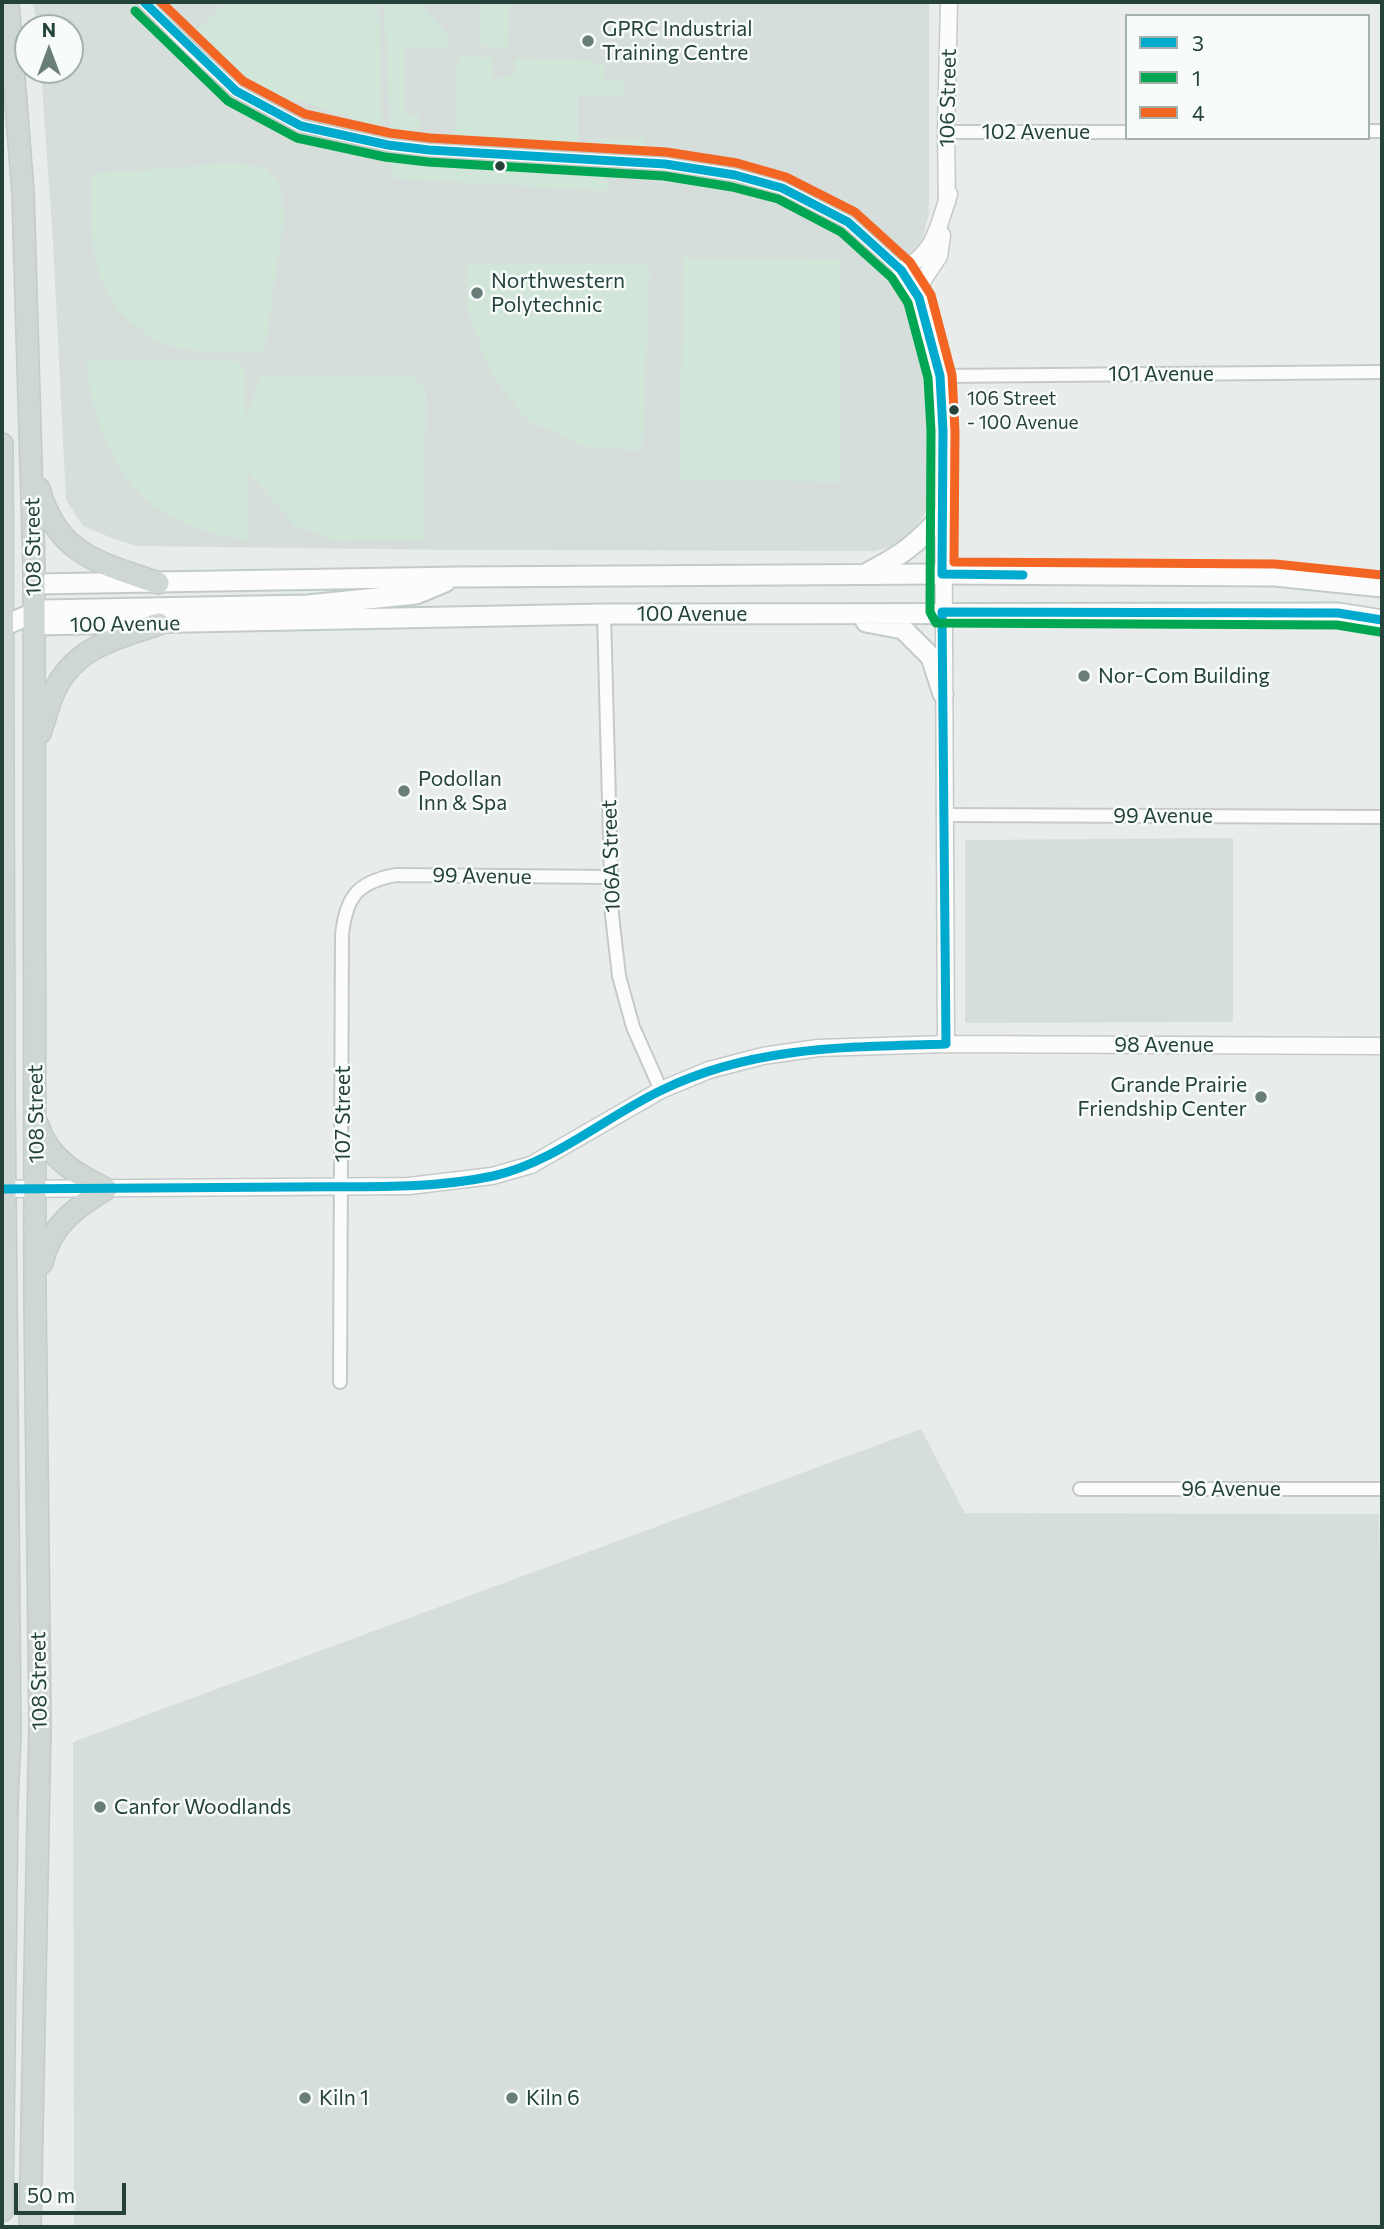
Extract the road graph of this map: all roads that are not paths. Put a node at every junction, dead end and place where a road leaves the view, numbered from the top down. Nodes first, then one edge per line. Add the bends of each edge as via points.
1 (8, 2) edge
2 (144, 2) edge
3 (949, 2) edge
4 (946, 132) junction
5 (1125, 132) edge
6 (949, 194) junction
7 (901, 271) junction
8 (919, 298) junction
9 (1382, 372) edge
10 (940, 376) junction
11 (2, 444) edge
12 (33, 467) junction
13 (942, 515) junction
14 (942, 574) junction
15 (863, 575) junction
16 (459, 577) junction
17 (158, 583) junction
18 (34, 584) junction
19 (1382, 587) edge
20 (2, 591) edge
21 (942, 612) junction
22 (820, 613) junction
23 (604, 614) junction
24 (34, 618) junction
25 (1382, 620) edge
26 (159, 624) junction
27 (2, 626) edge
28 (943, 694) junction
29 (3, 748) edge
30 (34, 752) junction
31 (944, 815) junction
32 (1382, 817) edge
33 (611, 877) junction
34 (357, 892) joint
35 (946, 1044) junction
36 (1382, 1046) edge
37 (661, 1090) junction
38 (3, 1095) edge
39 (35, 1116) junction
40 (343, 1187) junction
41 (3, 1189) edge
42 (36, 1189) junction
43 (106, 1189) junction
44 (35, 1296) junction
45 (340, 1382) dead end
46 (1080, 1489) dead end
47 (1382, 1489) edge
48 (2, 2211) edge
49 (30, 2227) edge

1 - 12 main road, 108 Street via 23,192
2 - 7 street via 236,91 301,126 429,150 655,164 735,175 782,188 848,222
3 - 4 street, 106 Street
4 - 5 street, 102 Avenue
4 - 6 street, 106 Street
6 - 7 street, 106 Street via 932,246
6 - 8 street, 106 Street via 939,256 923,280
7 - 8 street
8 - 10 street
9 - 10 street, 101 Avenue
10 - 13 street
11 - 20 main road, 108 Street
12 - 17 main road via 44,508 65,540 93,560
12 - 18 main road, 108 Street
13 - 14 street
13 - 15 main road via 898,558
14 - 15 main road, 100 Avenue
14 - 19 main road, 100 Avenue via 1275,576
14 - 21 street
15 - 16 main road, 100 Avenue
16 - 17 main road, 100 Avenue
16 - 24 main road via 415,594 320,604
17 - 18 main road, 100 Avenue
18 - 20 main road, 100 Avenue
18 - 24 main road, 108 Street
20 - 27 main road, 108 Street
21 - 22 main road, 100 Avenue
21 - 25 main road, 100 Avenue via 1338,613
21 - 28 street
22 - 23 main road, 100 Avenue
22 - 28 main road via 903,629 931,657
23 - 26 main road, 100 Avenue
23 - 33 street, 106A Street
24 - 26 main road, 100 Avenue
24 - 27 main road, 100 Avenue
24 - 30 main road, 108 Street
26 - 30 main road via 95,646 75,662 54,692
27 - 29 main road, 108 Street
28 - 31 street
29 - 38 main road, 108 Street
30 - 39 main road, 108 Street
31 - 32 street, 99 Avenue
31 - 35 street
33 - 34 street, 99 Avenue via 396,875 374,879
33 - 37 street, 106A Street via 619,976 633,1027
34 - 40 street, 107 Street via 345,911 342,935
35 - 36 street, 98 Avenue
35 - 37 street, 98 Avenue via 818,1048 763,1056 709,1070
37 - 40 street, 98 Avenue via 531,1165 492,1176
38 - 41 main road, 108 Street
39 - 42 main road, 108 Street
39 - 43 main road via 46,1146 72,1171
40 - 43 street, 98 Avenue
40 - 45 street, 107 Street
41 - 42 street, 98 Avenue
41 - 48 main road, 108 Street via 10,1735
42 - 43 street, 98 Avenue
42 - 44 main road, 108 Street
43 - 44 main road via 59,1224 45,1252
44 - 49 main road, 108 Street via 40,1724
46 - 47 street, 96 Avenue

